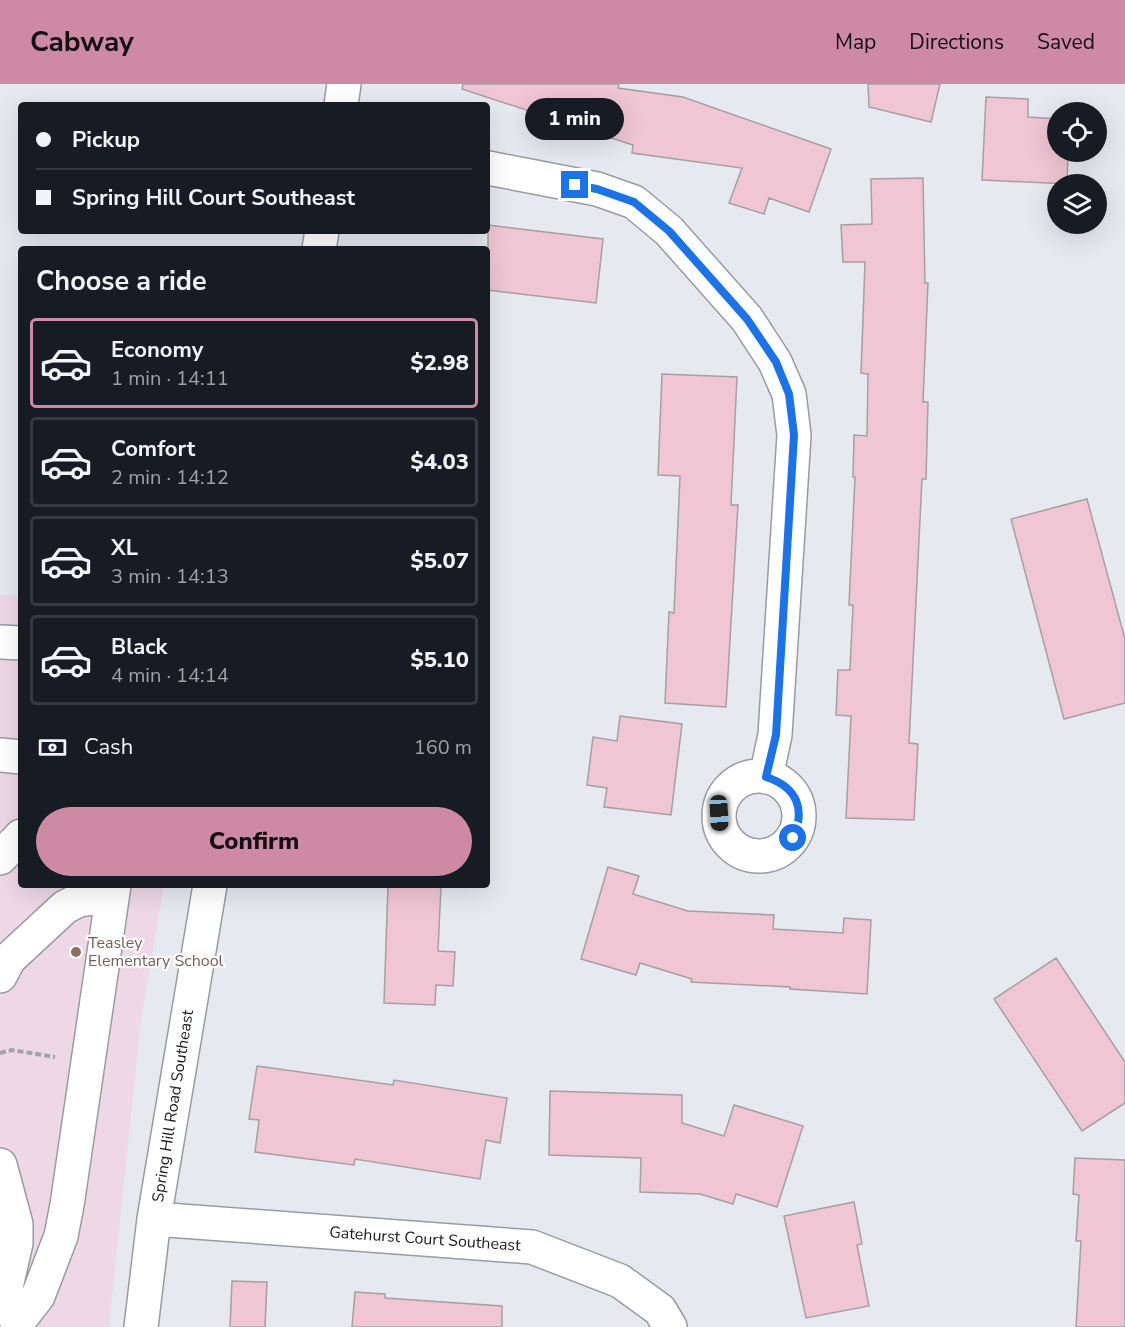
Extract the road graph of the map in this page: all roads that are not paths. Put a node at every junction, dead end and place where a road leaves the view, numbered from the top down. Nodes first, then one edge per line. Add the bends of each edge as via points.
1 (344, 84) edge
2 (341, 102) edge
3 (490, 168) edge
4 (0, 642) edge
5 (18, 643) edge
6 (0, 755) edge
7 (18, 757) edge
8 (766, 777) dead end
9 (18, 839) edge
10 (0, 858) edge
11 (209, 888) edge
12 (112, 899) edge
13 (0, 976) edge
14 (0, 1165) edge
15 (154, 1219) junction
16 (20, 1324) edge
17 (141, 1327) edge
18 (670, 1327) edge

1 - 2 street
3 - 8 street via 597,189 634,202 669,231 747,319 776,362 789,394 794,435 776,735
4 - 5 street
6 - 7 street
9 - 10 street
11 - 15 street, Spring Hill Road Southeast
12 - 13 street via 106,903 94,898 79,900 65,907 9,959
12 - 16 street via 61,1236 38,1296
14 - 16 street via 16,1224 6,1287
15 - 17 street, Spring Hill Road Southeast
15 - 18 street, Gatehurst Court Southeast via 532,1247 620,1281 660,1310

